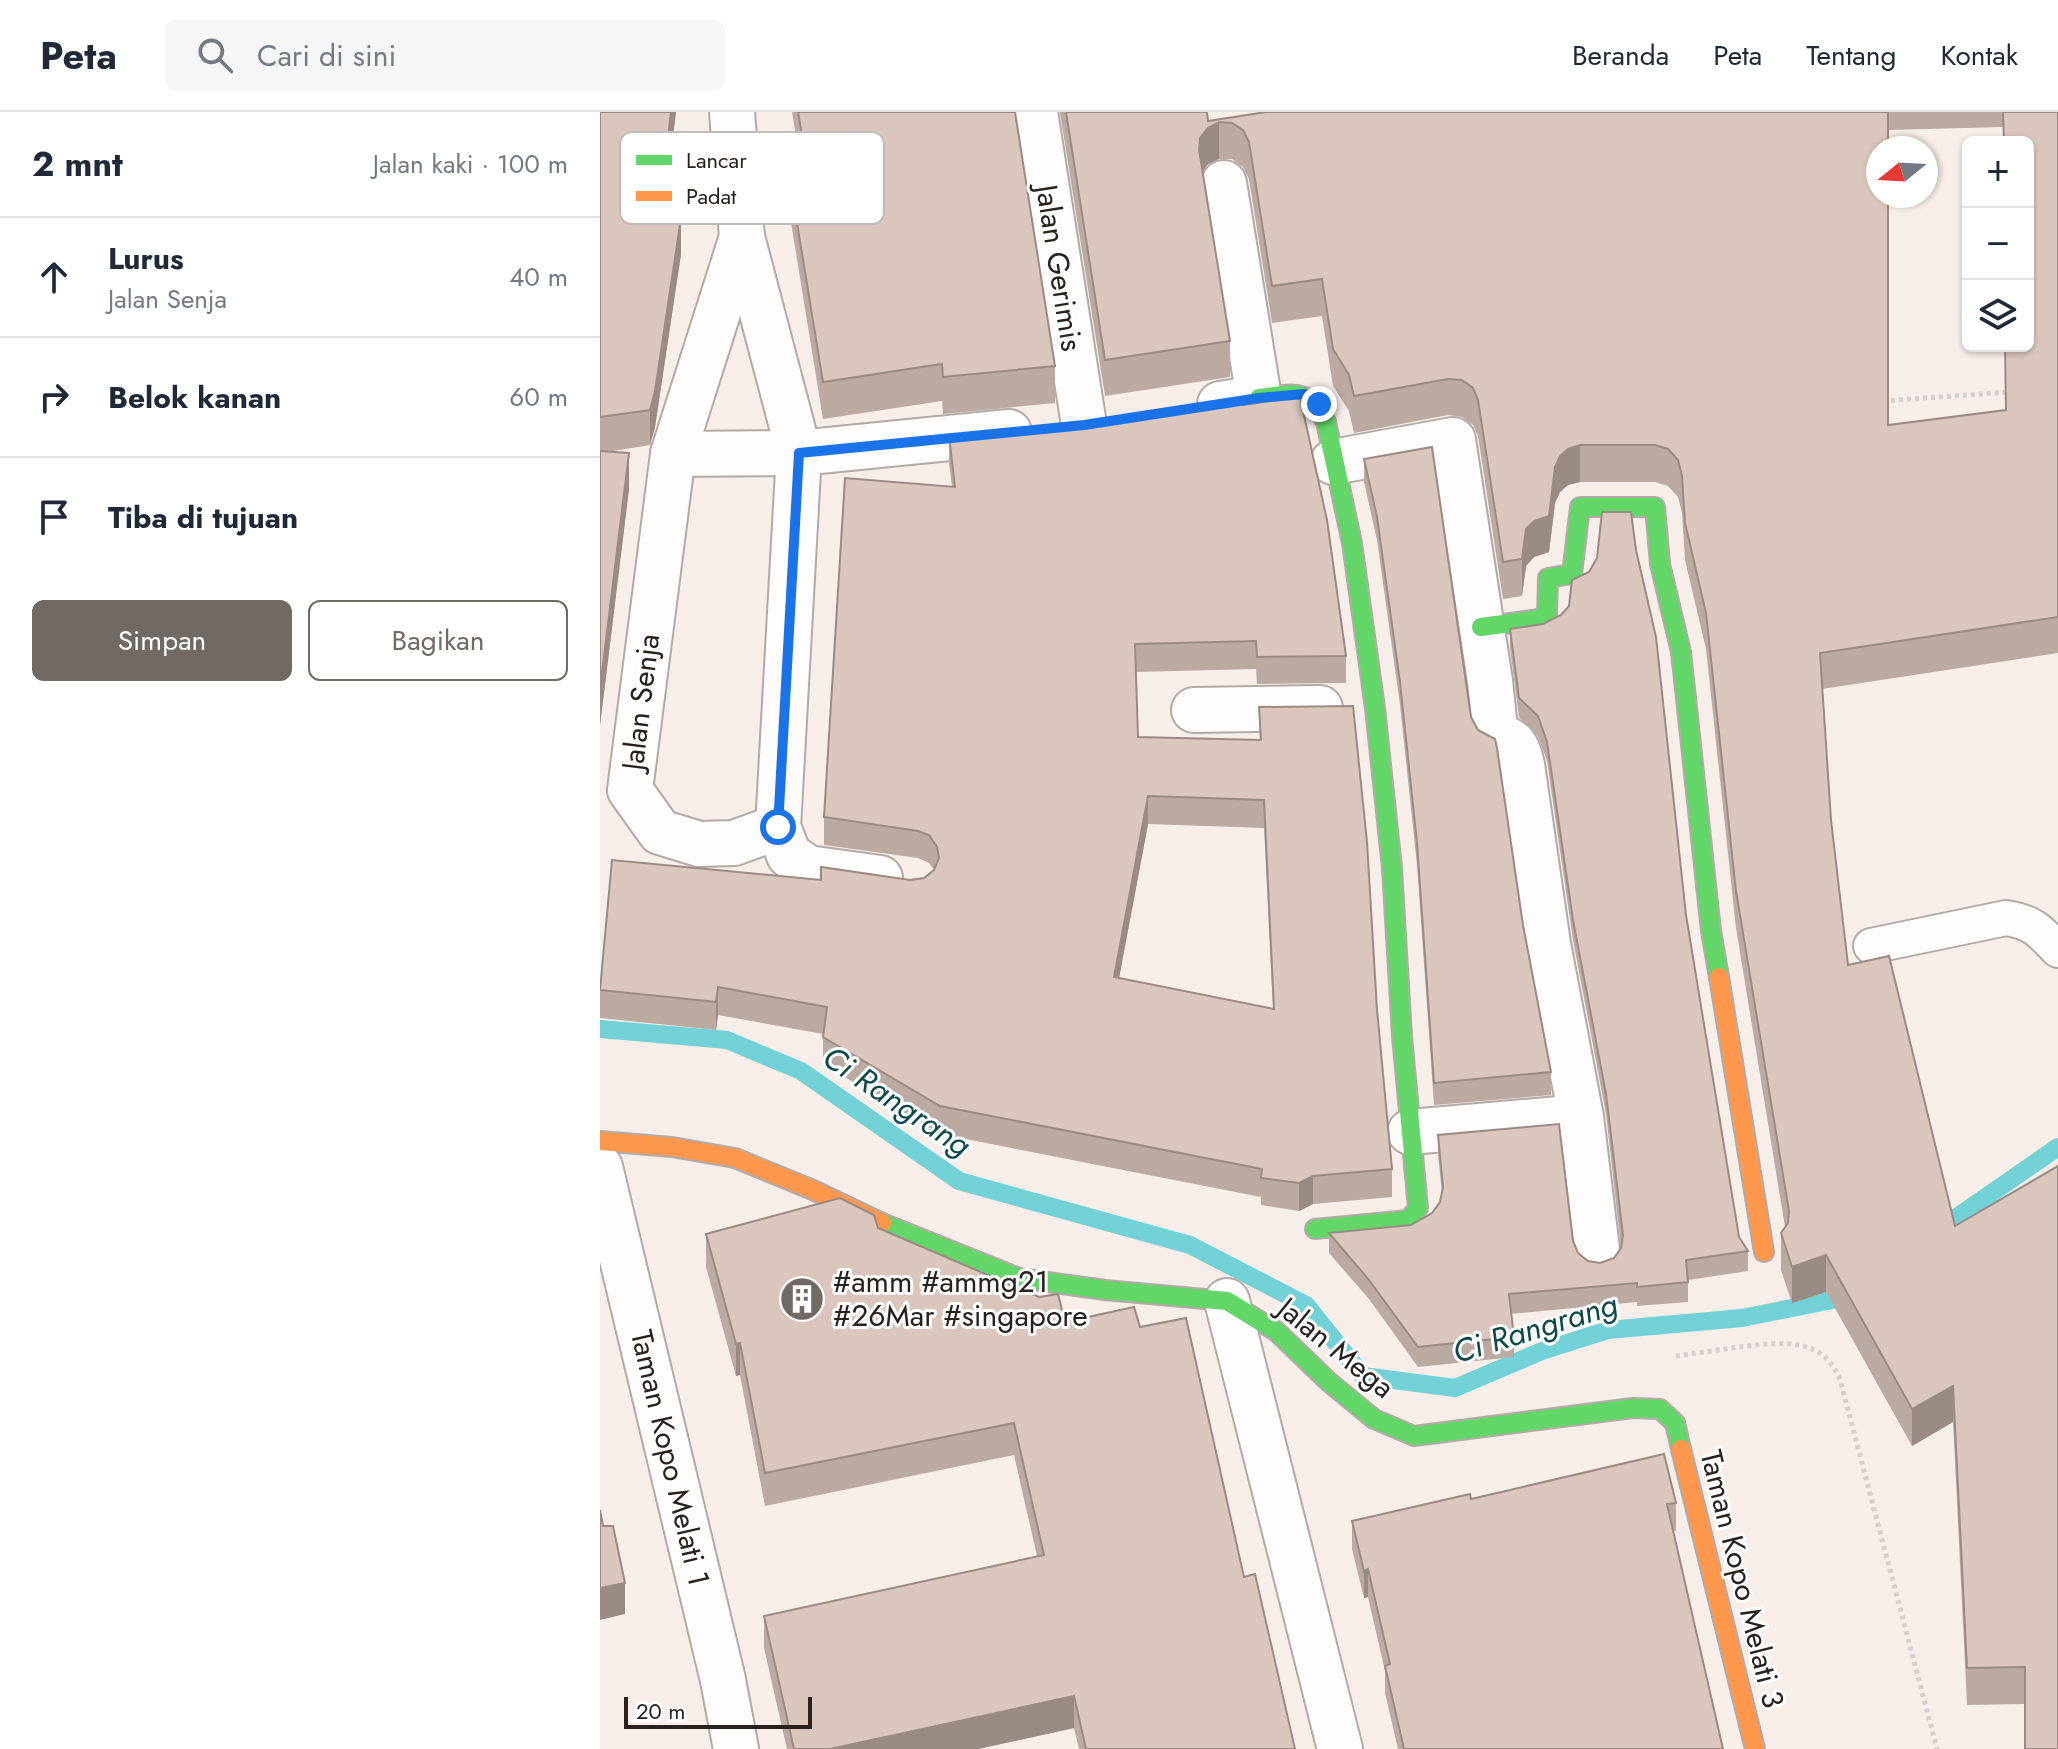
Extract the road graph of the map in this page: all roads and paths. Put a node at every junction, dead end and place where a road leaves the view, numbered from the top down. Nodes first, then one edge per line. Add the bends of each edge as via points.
1 (732, 112) edge
2 (1035, 112) edge
3 (734, 132) edge
4 (1224, 183) dead end
5 (741, 224) edge
6 (742, 237) junction
7 (2011, 392) edge
8 (1259, 398) junction
9 (1869, 402) edge
10 (1186, 409) edge
11 (1127, 418) edge
12 (1084, 425) junction
13 (799, 453) junction
14 (673, 454) junction
15 (1333, 462) junction
16 (1481, 627) junction
17 (1375, 708) junction
18 (1194, 710) dead end
19 (778, 827) junction
20 (914, 883) edge
21 (1871, 946) dead end
22 (2058, 950) edge
23 (1581, 1117) junction
24 (1410, 1132) junction
25 (600, 1141) edge
26 (600, 1167) edge
27 (1315, 1229) dead end
28 (1764, 1252) dead end
29 (1598, 1258) dead end
30 (1227, 1301) junction
31 (1671, 1356) dead end
32 (1675, 1423) joint
33 (736, 1749) edge
34 (1340, 1749) edge
35 (1755, 1749) edge
36 (1937, 1749) edge

1 - 3 street, Jalan Senja
2 - 12 street, Jalan Gerimis
4 - 8 street
5 - 6 street, Jalan Senja
6 - 13 street, Jalan Senja
6 - 14 street, Jalan Senja
7 - 9 path
8 - 10 street
8 - 15 street via 1304,394 1319,404
11 - 12 street
12 - 13 street
13 - 14 street
13 - 19 street, Jalan Senja
14 - 19 street, Jalan Senja via 630,790 660,832 699,844 734,843
15 - 16 street via 1453,440
15 - 17 street via 1352,543
16 - 23 street via 1496,735 1518,748
16 - 28 street via 1547,614 1548,578 1572,574 1580,507 1655,507 1660,564 1681,652 1711,931
17 - 18 street
17 - 24 street
19 - 20 street via 789,855 808,868
21 - 22 lane via 2006,918 2026,921
23 - 24 street
23 - 29 street
24 - 27 street via 1416,1214 1409,1220
25 - 30 street, Jalan Mega via 735,1158 1019,1278
26 - 33 street, Taman Kopo Melati 1
30 - 32 street, Jalan Mega via 1276,1331 1374,1419 1414,1436 1633,1408 1660,1409
30 - 34 street
31 - 36 path via 1779,1341 1808,1347 1832,1364
32 - 35 street, Taman Kopo Melati 3

